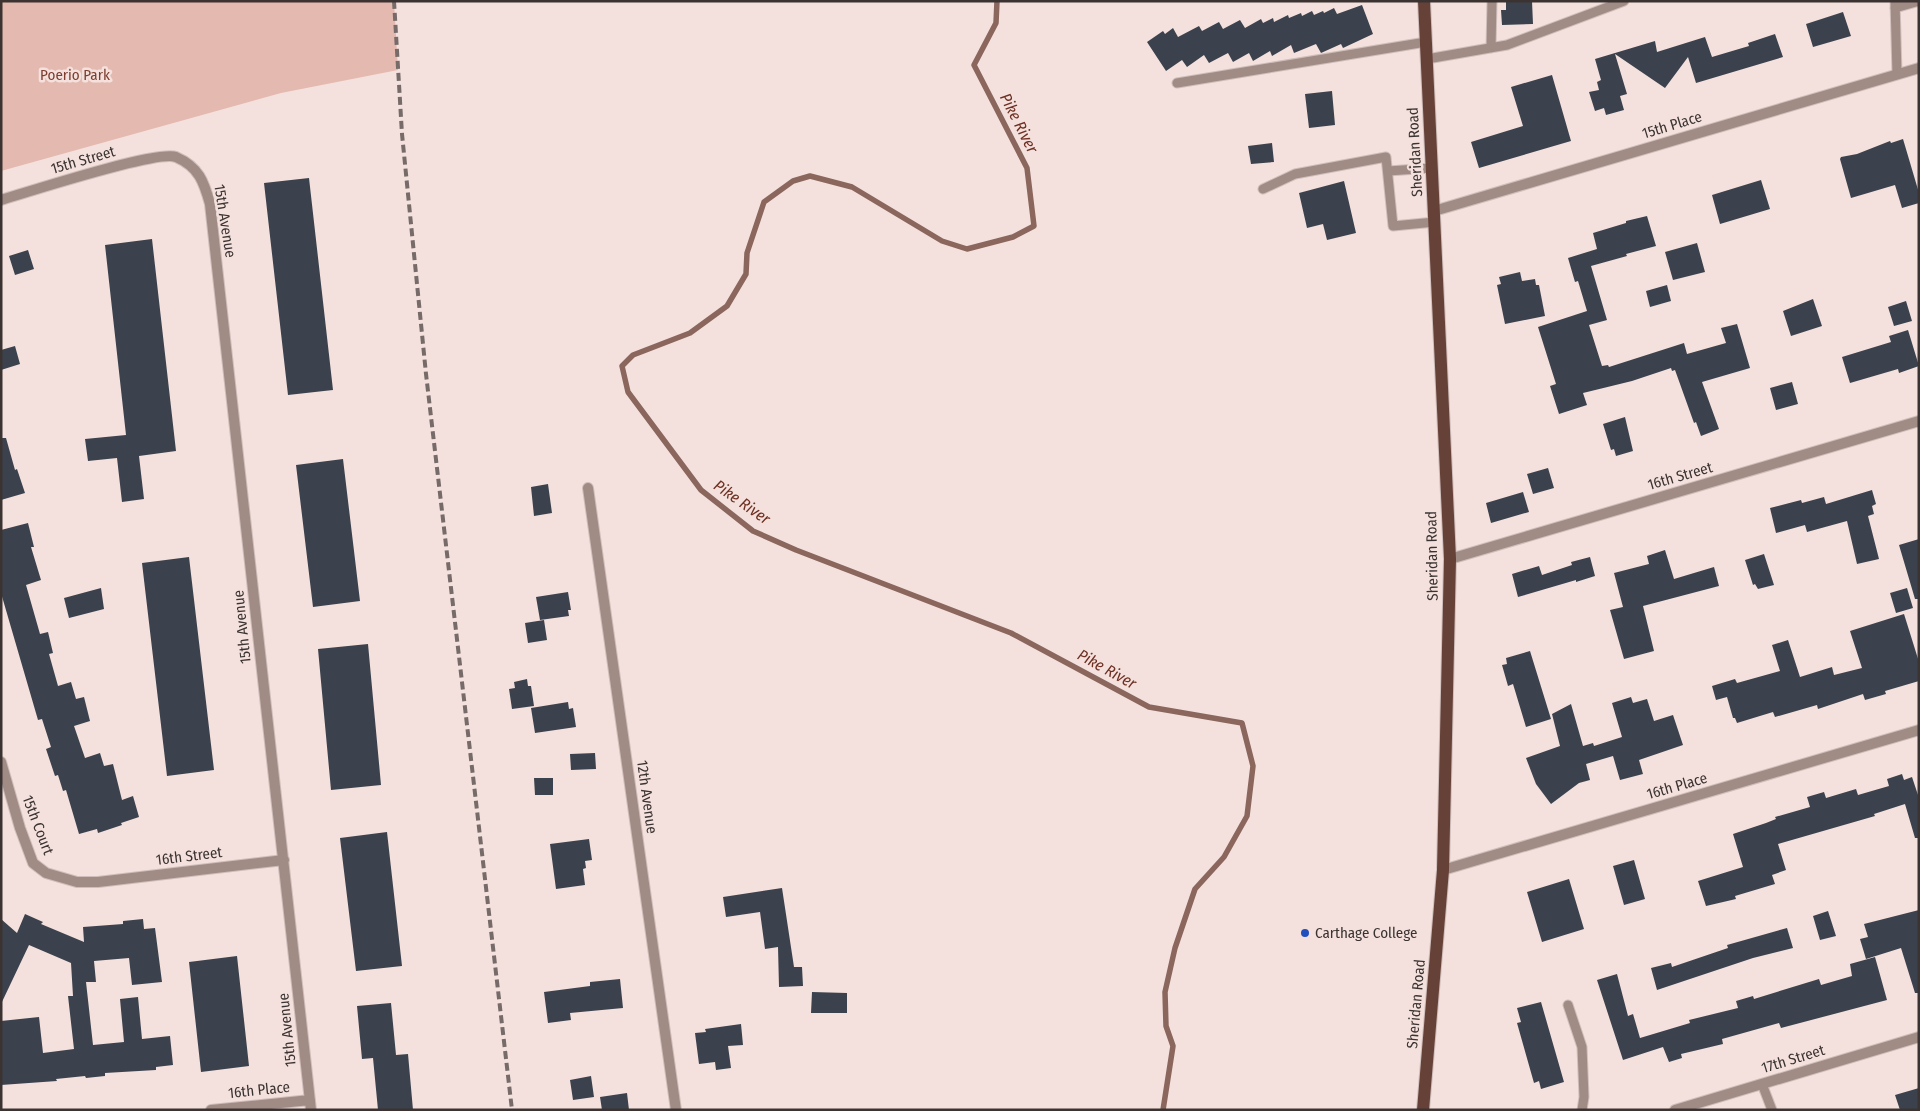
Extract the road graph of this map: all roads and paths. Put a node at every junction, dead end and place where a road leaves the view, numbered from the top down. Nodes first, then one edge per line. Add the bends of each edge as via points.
1 (1424, 1) edge
2 (1492, 1) edge
3 (1624, 1) edge
4 (1919, 1) edge
5 (1895, 5) edge
6 (1426, 42) junction
7 (1492, 48) junction
8 (1427, 59) junction
9 (1919, 68) edge
10 (1897, 74) junction
11 (1178, 83) dead end
12 (174, 156) joint
13 (1432, 168) junction
14 (1388, 171) junction
15 (1263, 189) dead end
16 (1, 200) edge
17 (1435, 217) junction
18 (1919, 421) edge
19 (588, 488) dead end
20 (1450, 559) junction
21 (1919, 730) edge
22 (1, 762) edge
23 (284, 860) junction
24 (1443, 870) junction
25 (98, 882) joint
26 (1568, 1004) dead end
27 (1919, 1037) edge
28 (1762, 1084) junction
29 (311, 1105) edge
30 (211, 1110) edge
31 (676, 1110) edge
32 (1423, 1110) edge
33 (1582, 1110) edge
34 (1675, 1110) edge
35 (1772, 1110) edge

1 - 6 main road, Sheridan Road
2 - 7 lane
3 - 7 lane via 1532,37
4 - 5 lane
5 - 10 lane
6 - 8 main road, Sheridan Road
6 - 11 lane
7 - 8 lane
8 - 13 main road, Sheridan Road
9 - 10 street, 15th Place
10 - 17 street, 15th Place
12 - 16 street, 15th Street via 136,161
12 - 23 street, 15th Avenue via 196,170 204,181 210,204
13 - 14 lane
13 - 17 main road, Sheridan Road
14 - 15 lane via 1386,157 1295,174
14 - 17 lane via 1393,226
17 - 20 main road, Sheridan Road
18 - 20 street, 16th Street
19 - 31 street, 12th Avenue
20 - 24 main road, Sheridan Road
21 - 24 street, 16th Place
22 - 25 street, 15th Court via 33,863 46,873 77,882
23 - 25 street, 16th Street
23 - 29 street, 15th Avenue
24 - 32 main road, Sheridan Road
26 - 33 lane via 1582,1046
27 - 28 street, 17th Street
28 - 34 street, 17th Street
28 - 35 lane
29 - 30 street, 16th Place

